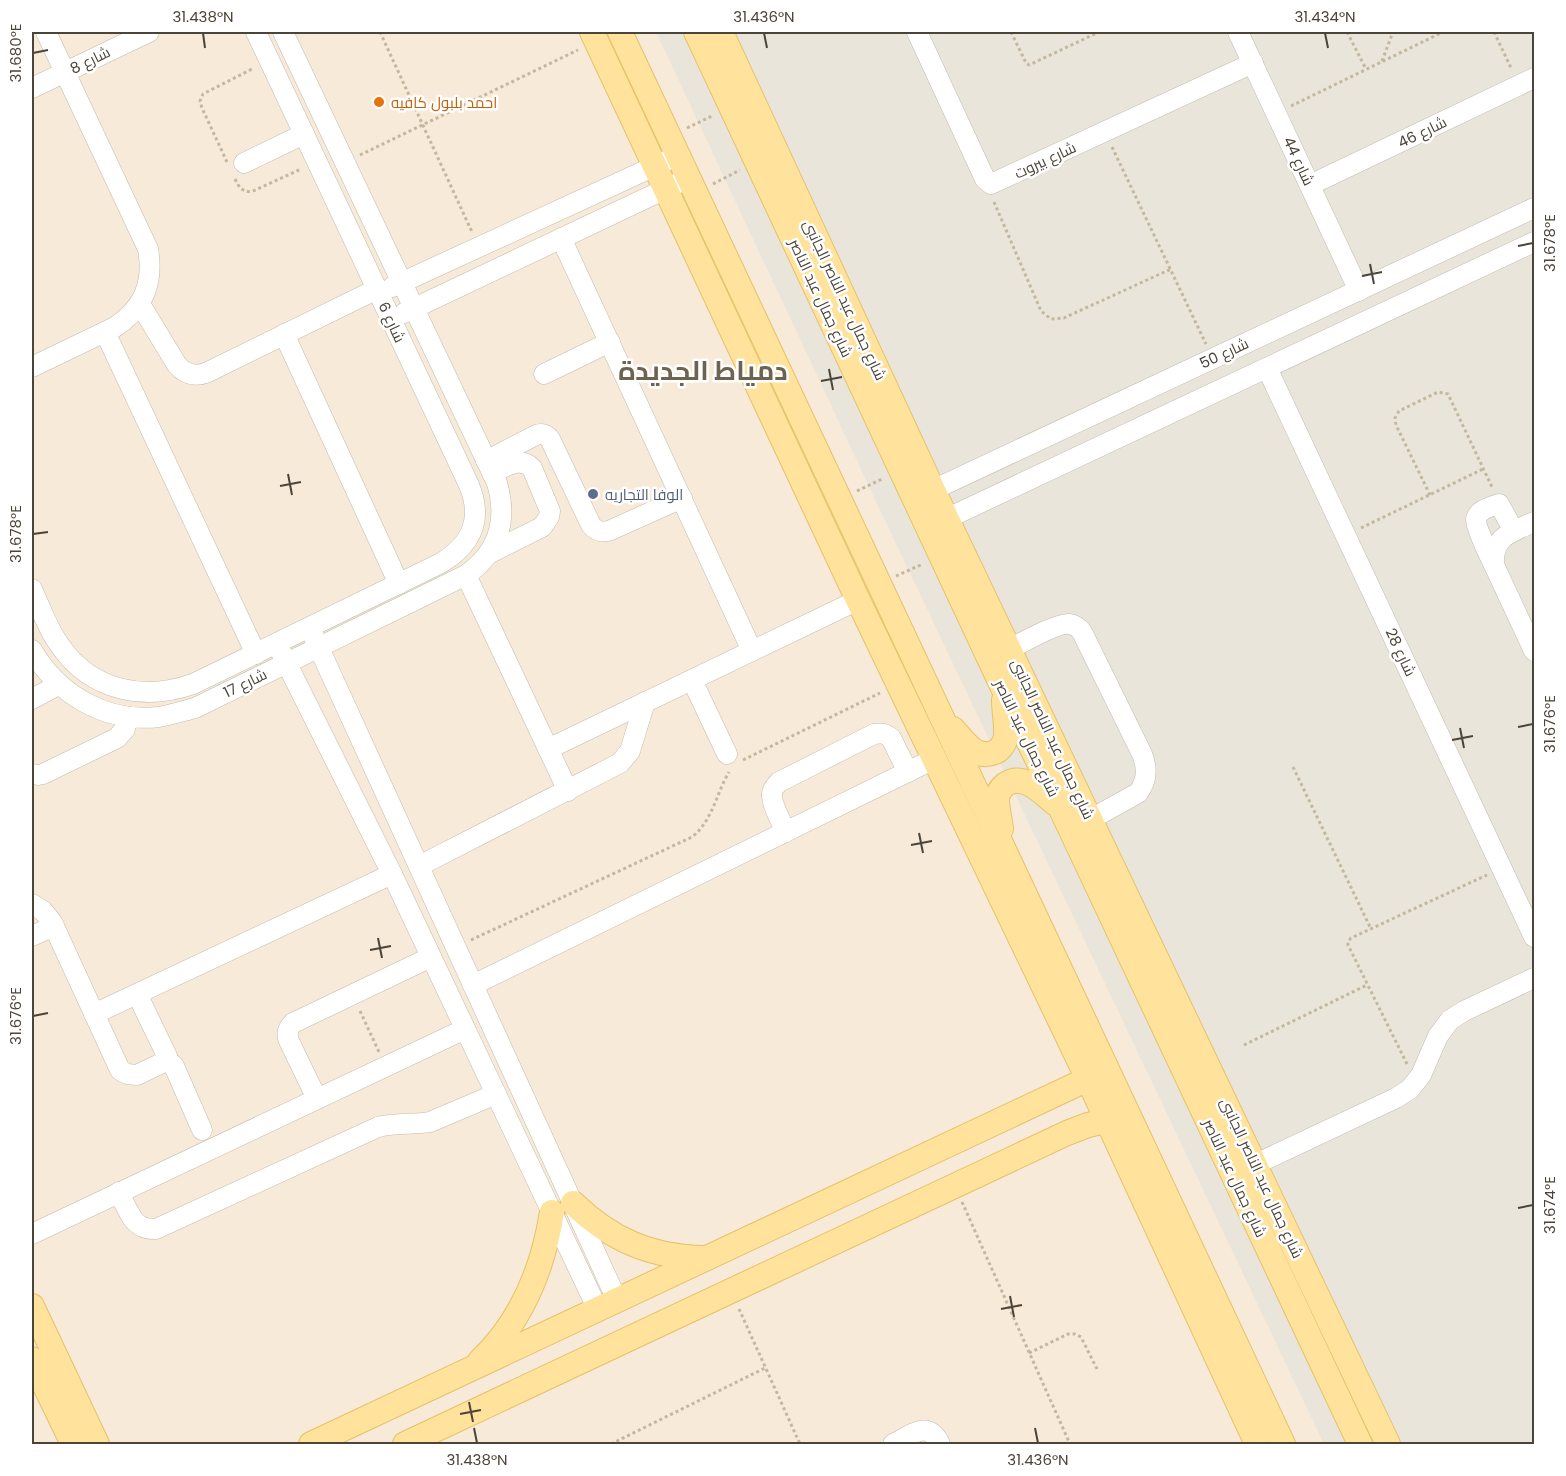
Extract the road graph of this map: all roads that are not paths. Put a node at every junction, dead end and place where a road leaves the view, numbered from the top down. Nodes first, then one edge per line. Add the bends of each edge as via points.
1 (46, 32) edge
2 (149, 32) edge
3 (256, 32) edge
4 (283, 32) edge
5 (620, 32) edge
6 (696, 32) edge
7 (721, 32) edge
8 (917, 32) edge
9 (1238, 32) edge
10 (594, 36) edge
11 (1253, 63) junction
12 (65, 72) junction
13 (1527, 82) edge
14 (32, 88) edge
15 (304, 134) junction
16 (674, 146) junction
17 (656, 166) junction
18 (236, 170) road end
19 (692, 185) junction
20 (1310, 185) junction
21 (666, 189) junction
22 (1534, 208) edge
23 (561, 238) junction
24 (1534, 242) edge
25 (428, 270) junction
26 (402, 282) junction
27 (378, 291) junction
28 (1359, 291) junction
29 (440, 297) junction
30 (140, 304) junction
31 (414, 309) junction
32 (391, 320) junction
33 (105, 332) junction
34 (284, 334) junction
35 (610, 342) junction
36 (32, 367) edge
37 (1267, 368) junction
38 (544, 374) dead end
39 (489, 467) junction
40 (924, 494) junction
41 (682, 498) junction
42 (1534, 522) edge
43 (938, 523) junction
44 (1514, 531) junction
45 (858, 539) junction
46 (836, 552) junction
47 (488, 554) junction
48 (1494, 565) junction
49 (466, 575) junction
50 (399, 584) junction
51 (32, 590) edge
52 (858, 600) junction
53 (309, 628) junction
54 (277, 644) junction
55 (319, 647) junction
56 (1010, 648) junction
57 (32, 650) edge
58 (752, 651) junction
59 (1534, 651) edge
60 (256, 654) junction
61 (286, 663) junction
62 (692, 680) junction
63 (58, 685) junction
64 (1003, 688) junction
65 (32, 699) edge
66 (645, 702) junction
67 (941, 716) junction
68 (128, 717) junction
69 (548, 748) junction
70 (934, 759) junction
71 (733, 761) road end
72 (908, 772) junction
73 (32, 774) edge
74 (568, 791) junction
75 (1060, 807) junction
76 (1091, 819) junction
77 (786, 832) junction
78 (1003, 849) junction
79 (419, 866) junction
80 (392, 874) junction
81 (32, 904) edge
82 (54, 926) junction
83 (32, 936) edge
84 (1534, 937) edge
85 (431, 957) junction
86 (1534, 978) edge
87 (473, 985) junction
88 (137, 993) junction
89 (94, 1014) junction
90 (465, 1029) junction
91 (1198, 1042) junction
92 (1176, 1054) junction
93 (166, 1059) junction
94 (1097, 1074) junction
95 (496, 1094) junction
96 (317, 1099) junction
97 (1118, 1118) junction
98 (202, 1130) dead end
99 (1256, 1164) junction
100 (119, 1192) junction
101 (562, 1208) junction
102 (32, 1234) edge
103 (707, 1258) junction
104 (608, 1305) junction
105 (32, 1306) edge
106 (32, 1359) edge
107 (471, 1370) junction
108 (1260, 1395) junction
109 (1239, 1406) junction
110 (430, 1439) edge
111 (73, 1444) edge
112 (97, 1444) edge
113 (311, 1444) edge
114 (405, 1444) edge
115 (893, 1444) edge
116 (940, 1444) edge
117 (1257, 1444) edge
118 (1283, 1444) edge
119 (1360, 1444) edge
120 (1388, 1444) edge

1 - 12 street
2 - 12 street, شارع 8
3 - 15 street, شارع 6
4 - 26 street, شارع 6
5 - 16 main road
6 - 40 main road, شارع جمال عبد الناصر via 901,470
7 - 40 main road, شارع جمال عبد الناصر الجانبى
8 - 11 street, شارع بيروت via 985,180 991,184
9 - 11 street, شارع 44
10 - 17 main road
11 - 20 street, شارع 44
12 - 14 street, شارع 8
12 - 30 street via 148,249 150,272
13 - 20 street, شارع 46
15 - 18 street
15 - 27 street, شارع 6
16 - 17 street
16 - 19 main road
17 - 21 main road
17 - 25 street
19 - 21 street
19 - 45 main road
20 - 28 street, شارع 44
21 - 23 street
21 - 46 main road
22 - 28 street, شارع 50
23 - 29 street
23 - 35 street
24 - 37 street
25 - 26 street
25 - 29 street
26 - 27 street
26 - 31 street, شارع 6
27 - 32 street, شارع 6
27 - 34 street
28 - 40 street, شارع 50
29 - 31 street
30 - 33 street via 125,321
30 - 34 street via 177,365 195,375
31 - 32 street
31 - 39 street, شارع 6
32 - 50 street, شارع 6 via 475,502 474,521 457,553
33 - 36 street
33 - 60 street
34 - 50 street
35 - 38 street
35 - 41 street
37 - 43 street
37 - 84 street, شارع 28
39 - 41 street via 536,435 545,435 591,525 600,531 611,530
39 - 47 street, شارع 6 via 500,494 502,515 498,536
39 - 47 street via 527,463 550,511 542,527
40 - 43 main road, شارع جمال عبد الناصر الجانبى
41 - 58 street
42 - 44 street
43 - 56 main road, شارع جمال عبد الناصر الجانبى
43 - 64 main road, شارع جمال عبد الناصر via 941,556
44 - 48 street via 1495,548
44 - 48 street via 1500,505 1477,516 1476,524
45 - 46 main road
45 - 67 main road
46 - 52 main road
47 - 49 street, شارع 6
48 - 59 street
49 - 55 street, شارع 17
49 - 69 street
50 - 53 street, شارع 17
51 - 60 street, شارع 17 via 53,636 69,658 114,687 154,693 180,689
52 - 58 street
52 - 70 main road
53 - 54 street, شارع 17
53 - 55 street
54 - 60 street, شارع 17
54 - 61 street
55 - 61 street, شارع 17
55 - 79 street
56 - 76 main road, شارع جمال عبد الناصر الجانبى
56 - 76 street via 1059,625 1079,628 1142,754 1147,770 1138,793
57 - 63 street, شارع 17
58 - 62 street
61 - 68 street, شارع 17 via 195,708 159,717
61 - 80 street
62 - 66 street
62 - 71 street
63 - 65 street
63 - 68 street, شارع 17 via 91,706
64 - 67 main road via 1005,737 993,753 973,751
64 - 75 main road, شارع جمال عبد الناصر
66 - 69 street
66 - 74 street via 626,757
67 - 78 main road
68 - 73 street via 117,738 43,774
69 - 74 street
70 - 72 street
70 - 94 main road
72 - 77 street
72 - 77 street via 891,738 874,734 774,787 772,801
74 - 79 street
75 - 78 main road via 1025,782 1007,784 997,800
75 - 92 main road, شارع جمال عبد الناصر
76 - 91 main road, شارع جمال عبد الناصر الجانبى
77 - 87 street
78 - 94 main road
79 - 87 street
80 - 85 street
80 - 88 street
81 - 82 street via 43,910
82 - 83 street
82 - 89 street
85 - 90 street
85 - 96 street via 293,1023 288,1031 289,1041
86 - 99 street via 1450,1020 1410,1089
87 - 101 street
88 - 89 street
88 - 93 street
89 - 93 street via 123,1072 137,1075
90 - 95 street
90 - 96 street
91 - 92 main road
91 - 99 main road, شارع جمال عبد الناصر الجانبى
92 - 119 main road, شارع جمال عبد الناصر
93 - 98 street via 174,1066
94 - 97 main road
94 - 103 main road
95 - 100 street via 430,1122 378,1127 156,1229 143,1228 133,1221
95 - 101 street
96 - 100 street
97 - 108 main road
97 - 109 main road
97 - 110 main road via 1066,1133
99 - 120 main road, شارع جمال عبد الناصر الجانبى
100 - 102 street
101 - 103 main road via 634,1245 670,1256
101 - 104 street
101 - 107 main road via 526,1299 501,1337
103 - 104 main road
104 - 107 main road
105 - 112 main road
106 - 111 main road
107 - 113 main road
108 - 109 main road
108 - 118 main road
109 - 117 main road
110 - 114 main road
115 - 116 street via 927,1430

